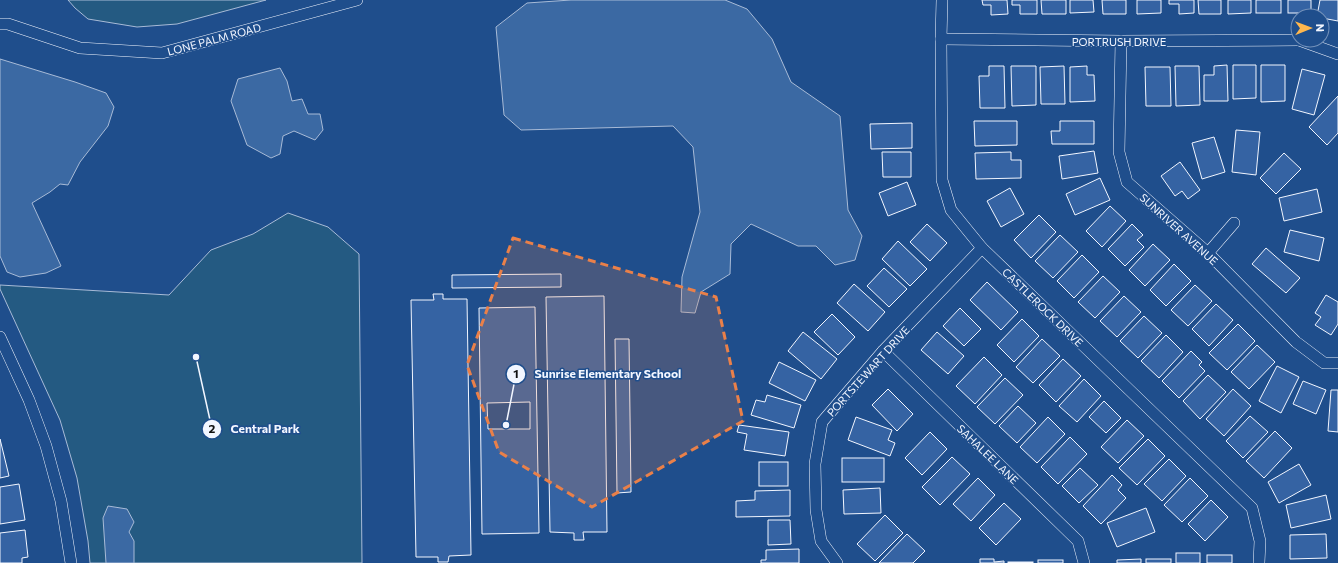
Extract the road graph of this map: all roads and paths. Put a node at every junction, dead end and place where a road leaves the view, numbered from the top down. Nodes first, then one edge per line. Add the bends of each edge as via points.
1 (356, 0) edge
2 (942, 0) edge
3 (0, 24) edge
4 (941, 39) junction
5 (1290, 40) edge
6 (1121, 41) junction
7 (1321, 48) edge
8 (1338, 54) edge
9 (1234, 224) dead end
10 (982, 248) junction
11 (1208, 253) junction
12 (0, 337) edge
13 (883, 351) junction
14 (1338, 363) edge
15 (71, 563) edge
16 (837, 563) edge
17 (1084, 563) edge
18 (1260, 563) edge

1 - 3 street, LONE PALM ROAD via 162,54 80,48 8,24
2 - 4 street, CASTLEROCK DRIVE
4 - 6 street, PORTRUSH DRIVE
4 - 10 street, CASTLEROCK DRIVE via 942,180 951,210
5 - 6 street, PORTRUSH DRIVE
6 - 11 street, SUNRIVER AVENUE via 1119,152 1127,182
7 - 8 street, PORTRUSH DRIVE
9 - 11 street
10 - 13 street, PORTSTEWART DRIVE
10 - 18 street, CASTLEROCK DRIVE via 1252,508 1260,541
11 - 14 street, SUNRIVER AVENUE via 1296,342 1324,363
12 - 15 street via 29,400 46,446 61,501
13 - 16 street, PORTSTEWART DRIVE via 822,422 815,464 816,510 821,541
13 - 17 street, SAHALEE LANE via 1078,541

